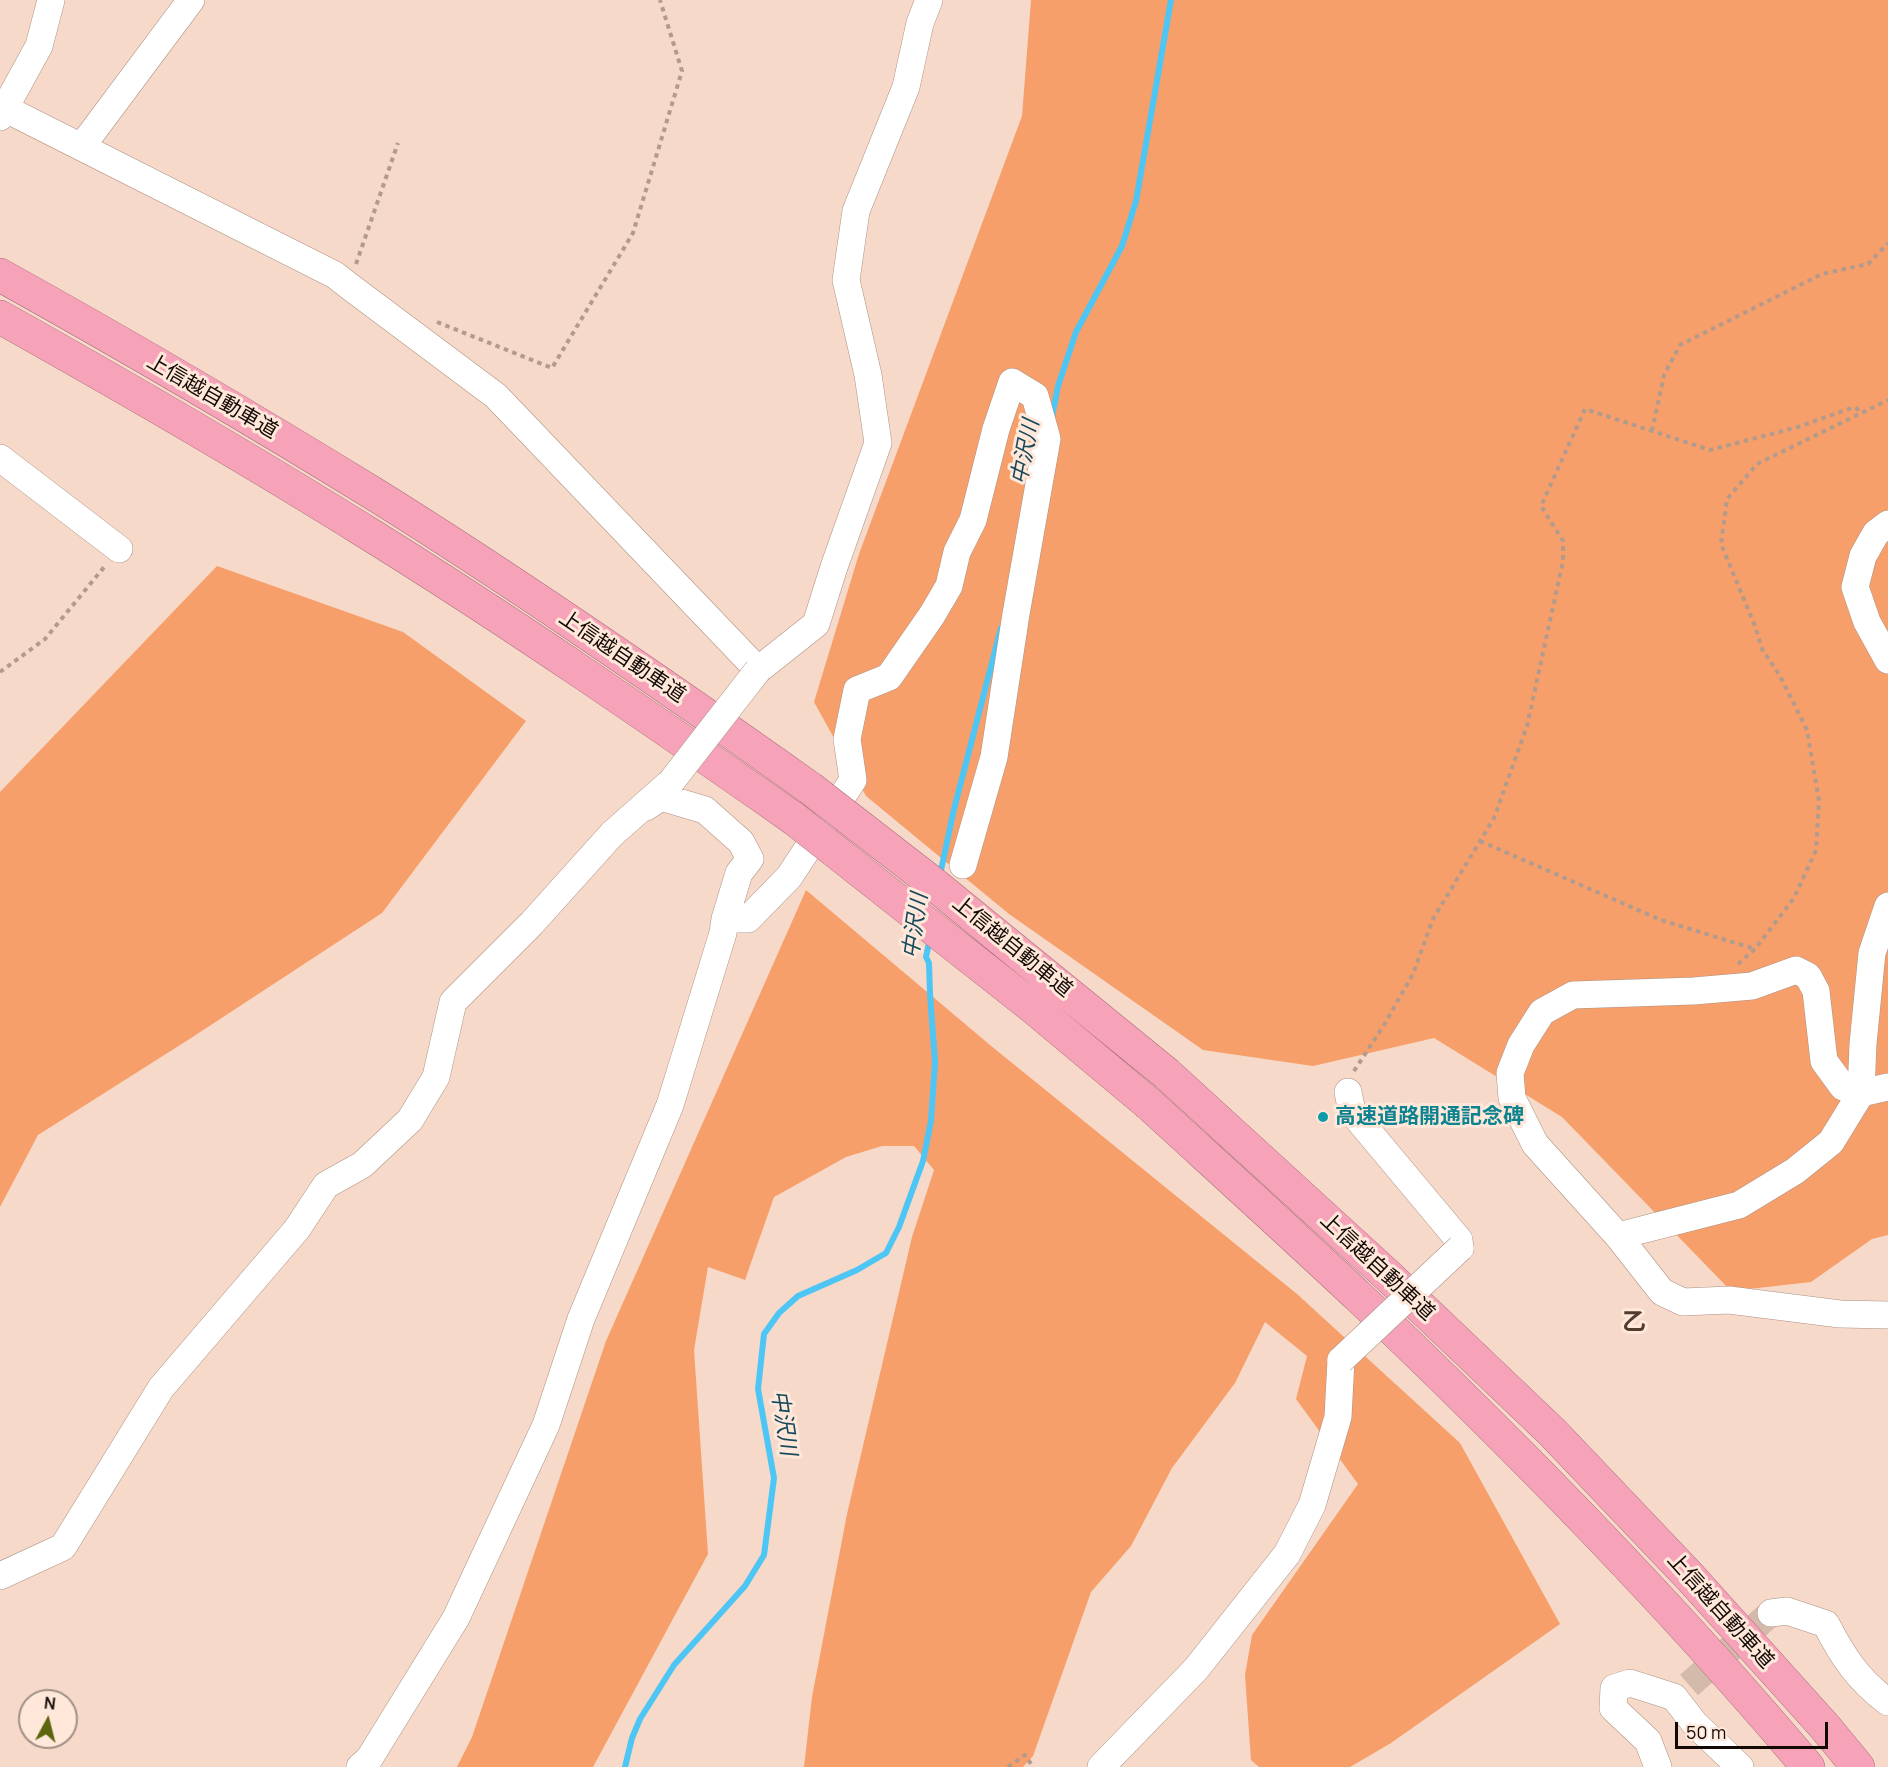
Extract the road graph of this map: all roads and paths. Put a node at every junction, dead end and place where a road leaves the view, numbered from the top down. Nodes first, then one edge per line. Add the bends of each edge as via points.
1 (51, 0) edge
2 (191, 0) edge
3 (660, 0) edge
4 (929, 0) edge
5 (1, 110) edge
6 (398, 143) dead end
7 (82, 146) junction
8 (1888, 243) edge
9 (0, 275) edge
10 (349, 286) junction
11 (0, 317) edge
12 (434, 320) dead end
13 (1888, 400) edge
14 (1863, 412) junction
15 (1652, 431) junction
16 (0, 458) edge
17 (1888, 524) edge
18 (119, 549) joint
19 (1888, 660) edge
20 (758, 670) junction
21 (0, 672) edge
22 (612, 834) junction
23 (1480, 841) junction
24 (963, 865) dead end
25 (1888, 906) edge
26 (724, 919) junction
27 (1755, 949) junction
28 (1709, 989) junction
29 (1888, 1087) edge
30 (1348, 1092) joint
31 (1861, 1093) junction
32 (1618, 1236) junction
33 (1888, 1315) edge
34 (0, 1576) edge
35 (1770, 1613) dead end
36 (1888, 1702) edge
37 (360, 1767) edge
38 (1008, 1767) edge
39 (1033, 1767) edge
40 (1101, 1767) edge
41 (1658, 1767) edge
42 (1740, 1767) edge
43 (1808, 1767) edge
44 (1858, 1767) edge

1 - 5 street via 39,46
2 - 7 street
3 - 12 path via 682,71 633,232 552,368
4 - 20 street via 920,22 906,87 856,211 846,280 868,375 878,442 816,624
5 - 7 street
6 - 10 path
7 - 10 street via 335,275
8 - 15 path via 1868,264 1822,274 1680,345 1664,375
9 - 44 highway, 上信越自動車道, bridge via 234,409 568,620 810,788 930,880 1167,1074 1552,1432 1691,1578
10 - 20 street via 496,396
11 - 43 highway, 上信越自動車道, bridge via 214,440 512,626 793,818 1034,1008 1149,1104 1360,1298 1524,1458 1664,1604
13 - 14 path
14 - 15 path via 1854,407 1798,427 1710,450
14 - 27 path via 1757,464 1727,499 1721,544 1762,649 1807,730 1819,801 1816,850 1794,898
15 - 23 path via 1585,409 1540,506 1563,541 1563,561 1527,726 1494,818
16 - 18 street
17 - 19 street via 1876,533 1863,556 1856,587 1867,622
18 - 21 path via 45,639
20 - 22 street, bridge via 671,782
22 - 26 street via 661,797 705,810 741,842 750,859 739,873
22 - 34 street via 532,923 453,1002 436,1077 410,1120 362,1165 326,1185 297,1229 161,1388 63,1547
23 - 27 path via 1661,920
23 - 30 path via 1433,919 1407,984 1356,1067
24 - 26 street via 994,757 1047,439 1035,396 1012,382 973,520 957,552 949,586 889,677 857,690 847,739 853,780 789,877 748,919
25 - 31 street via 1872,953
26 - 37 street via 670,1106 581,1318 546,1425 456,1618 369,1759
27 - 28 path
28 - 31 street via 1752,986 1796,970 1808,976 1816,991 1824,1061 1843,1087
28 - 32 street via 1573,995 1542,1012 1521,1045 1510,1073 1512,1098 1535,1144
29 - 31 street
30 - 40 street, bridge via 1353,1112 1459,1240 1460,1248 1341,1360 1338,1417 1312,1505 1287,1554 1196,1669
31 - 32 street via 1831,1142 1795,1171 1740,1205
32 - 33 street via 1662,1292 1683,1302 1730,1300 1840,1314
35 - 36 street via 1787,1611 1826,1624 1845,1660 1872,1691
38 - 39 path via 1025,1755
41 - 42 street via 1648,1741 1613,1708 1614,1688 1630,1683 1681,1691 1695,1724

